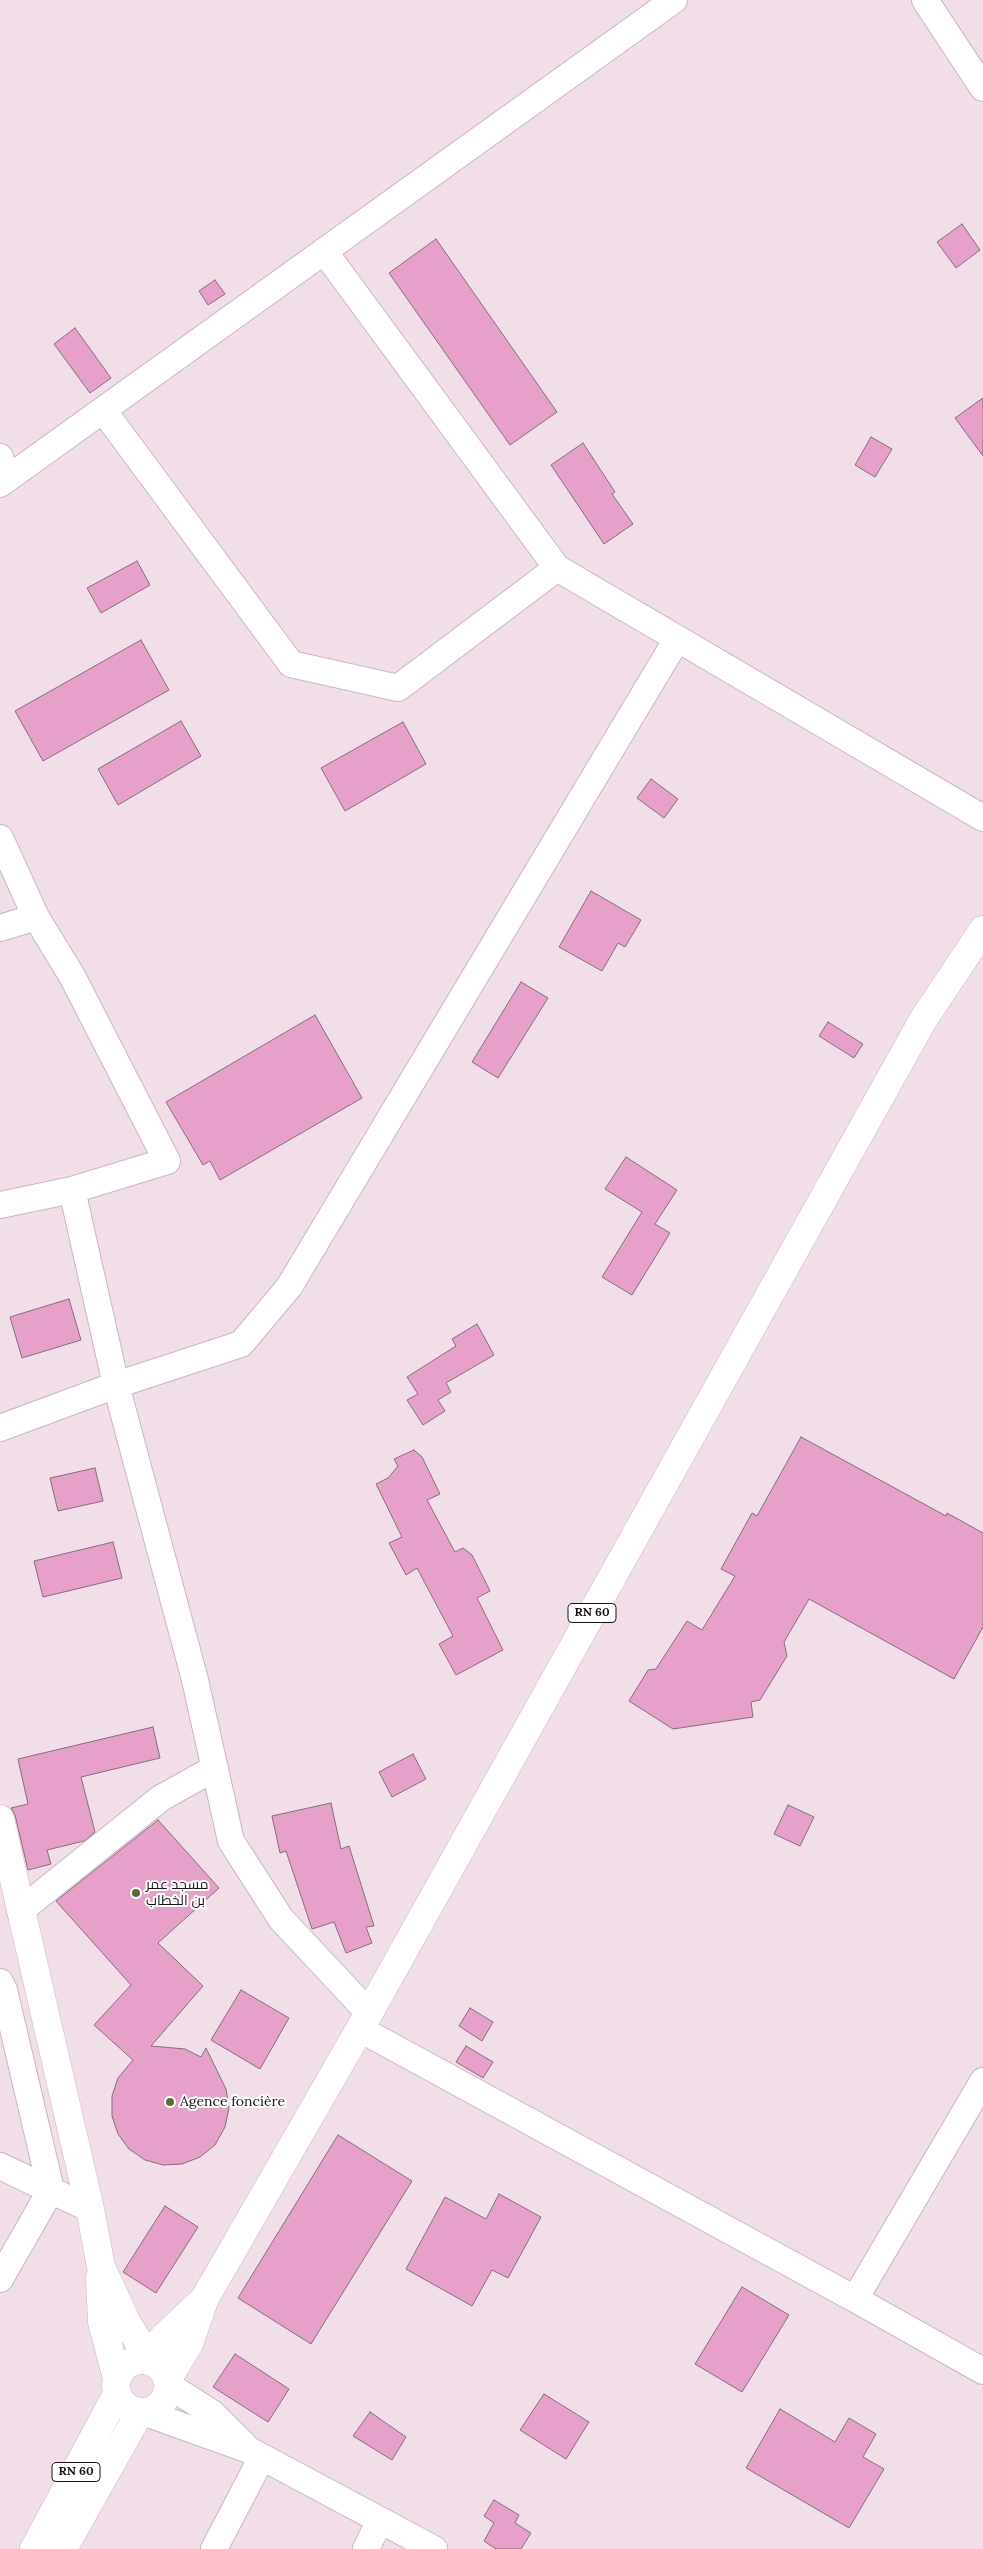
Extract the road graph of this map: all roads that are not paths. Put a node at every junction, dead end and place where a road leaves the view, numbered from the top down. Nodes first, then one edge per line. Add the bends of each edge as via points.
1 (674, 0) edge
2 (925, 0) edge
3 (983, 88) edge
4 (324, 251) junction
5 (103, 410) junction
6 (2, 473) edge
7 (557, 568) junction
8 (677, 639) junction
9 (983, 818) edge
10 (0, 838) edge
11 (36, 917) junction
12 (0, 928) edge
13 (983, 930) edge
14 (72, 1190) junction
15 (0, 1205) edge
16 (116, 1385) junction
17 (0, 1428) edge
18 (215, 1768) junction
19 (1, 1826) edge
20 (20, 1911) junction
21 (0, 1982) edge
22 (364, 2021) junction
23 (983, 2081) edge
24 (0, 2166) edge
25 (51, 2190) junction
26 (90, 2209) junction
27 (101, 2267) junction
28 (0, 2279) edge
29 (855, 2299) junction
30 (155, 2368) junction
31 (983, 2371) edge
32 (117, 2386) junction
33 (142, 2412) junction
34 (256, 2453) junction
35 (380, 2520) junction
36 (34, 2549) edge
37 (63, 2549) edge
38 (214, 2549) edge
39 (366, 2549) edge
40 (434, 2549) edge

1 - 4 street
2 - 3 street
4 - 5 street
4 - 7 street
5 - 6 street
5 - 7 street via 291,664 398,688
7 - 8 street
8 - 9 street
8 - 16 street via 290,1287 241,1344
10 - 11 street
11 - 12 street
11 - 14 street via 72,976 167,1161
13 - 22 main road, RN 60 via 923,1020
14 - 15 street
14 - 16 street
16 - 17 street
16 - 18 street via 195,1680
18 - 20 street via 161,1798
18 - 22 street via 231,1841 281,1920
19 - 20 main road
20 - 26 main road
21 - 25 street
22 - 29 street
22 - 30 main road, RN 60 via 205,2298 189,2344
23 - 29 street
24 - 25 street
25 - 26 street
25 - 28 street
26 - 27 main road
27 - 30 main road via 126,2323
27 - 32 main road via 102,2322
29 - 31 street
30 - 32 main road via 126,2365
30 - 33 main road via 164,2400
30 - 34 street
32 - 33 main road via 126,2406
32 - 36 main road, RN 60
33 - 34 street
33 - 37 main road, RN 60
34 - 35 street
34 - 38 street
35 - 39 street
35 - 40 street

